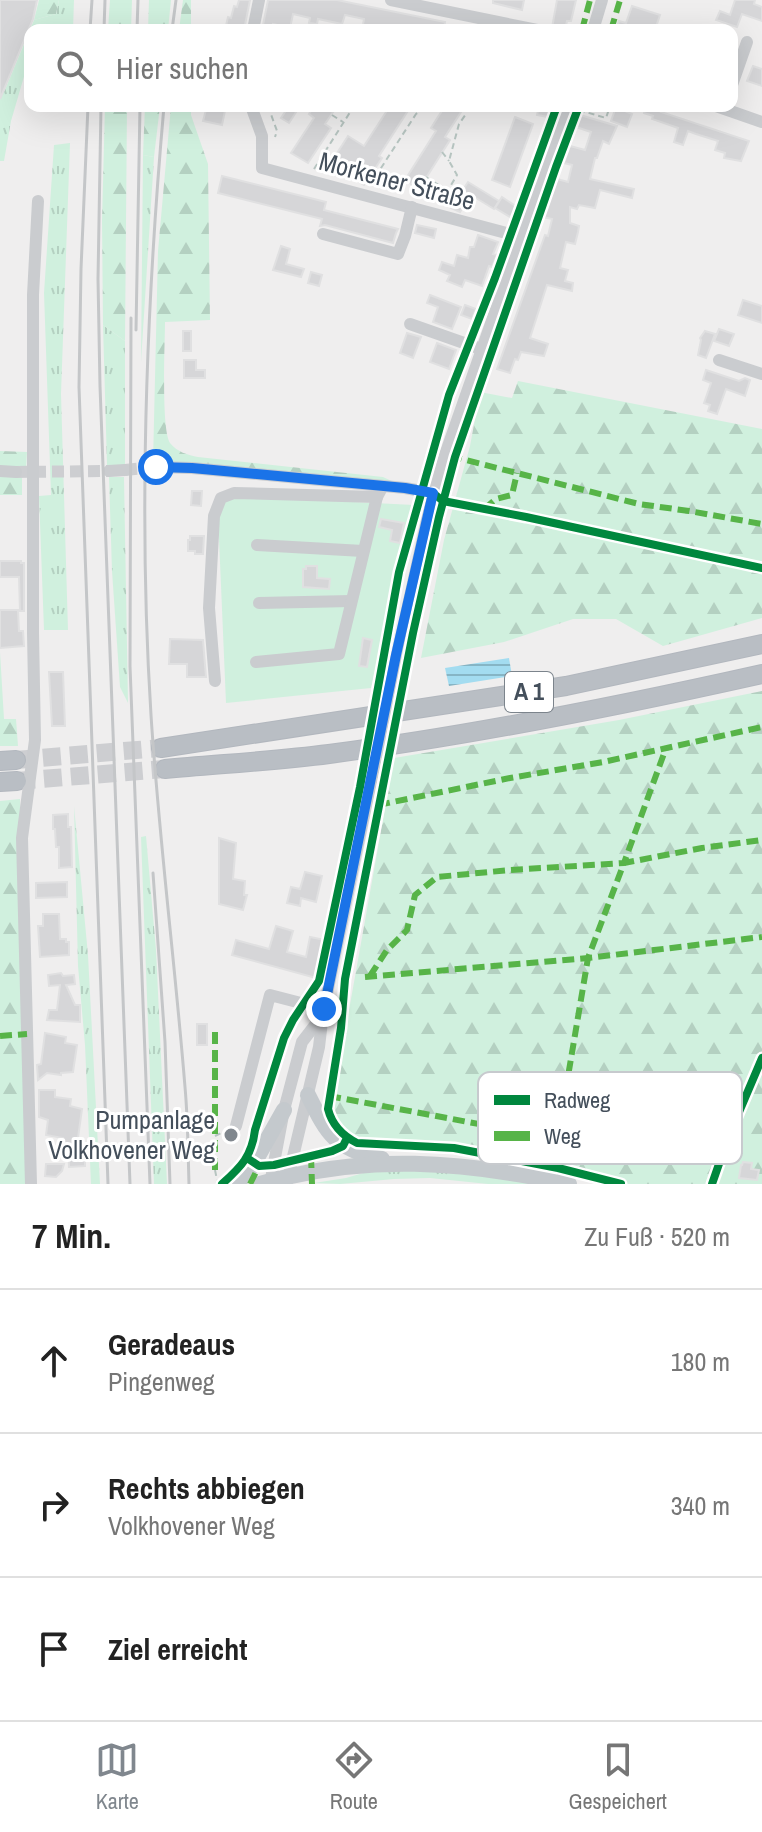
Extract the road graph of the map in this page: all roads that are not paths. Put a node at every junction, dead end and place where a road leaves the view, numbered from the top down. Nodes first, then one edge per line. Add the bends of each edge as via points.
1 (259, 0) edge
2 (391, 0) edge
3 (602, 0) edge
4 (254, 24) edge
5 (508, 24) edge
6 (595, 24) edge
7 (747, 42) dead end
8 (738, 68) edge
9 (253, 112) edge
10 (571, 112) edge
11 (735, 112) edge
12 (762, 122) edge
13 (38, 201) dead end
14 (412, 207) junction
15 (323, 234) dead end
16 (521, 237) junction
17 (410, 324) dead end
18 (481, 349) junction
19 (719, 360) dead end
20 (762, 374) edge
21 (156, 467) tunnel mouth
22 (125, 470) tunnel mouth
23 (0, 471) edge
24 (109, 471) tunnel mouth
25 (16, 472) tunnel mouth
26 (380, 492) junction
27 (433, 493) junction
28 (257, 545) dead end
29 (363, 551) junction
30 (351, 601) junction
31 (259, 603) dead end
32 (762, 644) edge
33 (256, 662) dead end
34 (762, 674) edge
35 (215, 681) dead end
36 (161, 748) tunnel mouth
37 (165, 769) tunnel mouth
38 (324, 1011) junction
39 (308, 1095) junction
40 (284, 1110) junction
41 (236, 1126) dead end
42 (395, 1162) junction
43 (719, 1164) edge
44 (275, 1182) edge
45 (31, 1184) edge
46 (237, 1184) edge
47 (569, 1184) edge
48 (712, 1184) edge

1 - 4 street
2 - 5 street
3 - 6 street
7 - 8 street
9 - 14 street, Morkener Straße via 262,136 262,168
10 - 16 street
11 - 12 street
13 - 45 street via 33,295 35,740 22,838
14 - 15 street via 398,254
14 - 16 street, Morkener Straße
16 - 18 street
17 - 18 street
18 - 27 street
19 - 20 street
21 - 26 street
22 - 24 street
23 - 25 street
26 - 27 street
26 - 29 street
26 - 35 street via 234,493 221,498 214,516 209,608
27 - 38 street, bridge
28 - 29 street
29 - 30 street
30 - 31 street
30 - 33 street via 339,654
32 - 36 highway, A 1 via 566,686
34 - 37 highway, A 1 via 475,731 329,754
38 - 39 street
38 - 40 street via 302,1042
38 - 41 street via 270,995
39 - 42 main road via 331,1137 355,1152
39 - 44 street
40 - 44 street
40 - 46 main road
42 - 44 main road
42 - 47 main road via 477,1167
43 - 48 street

